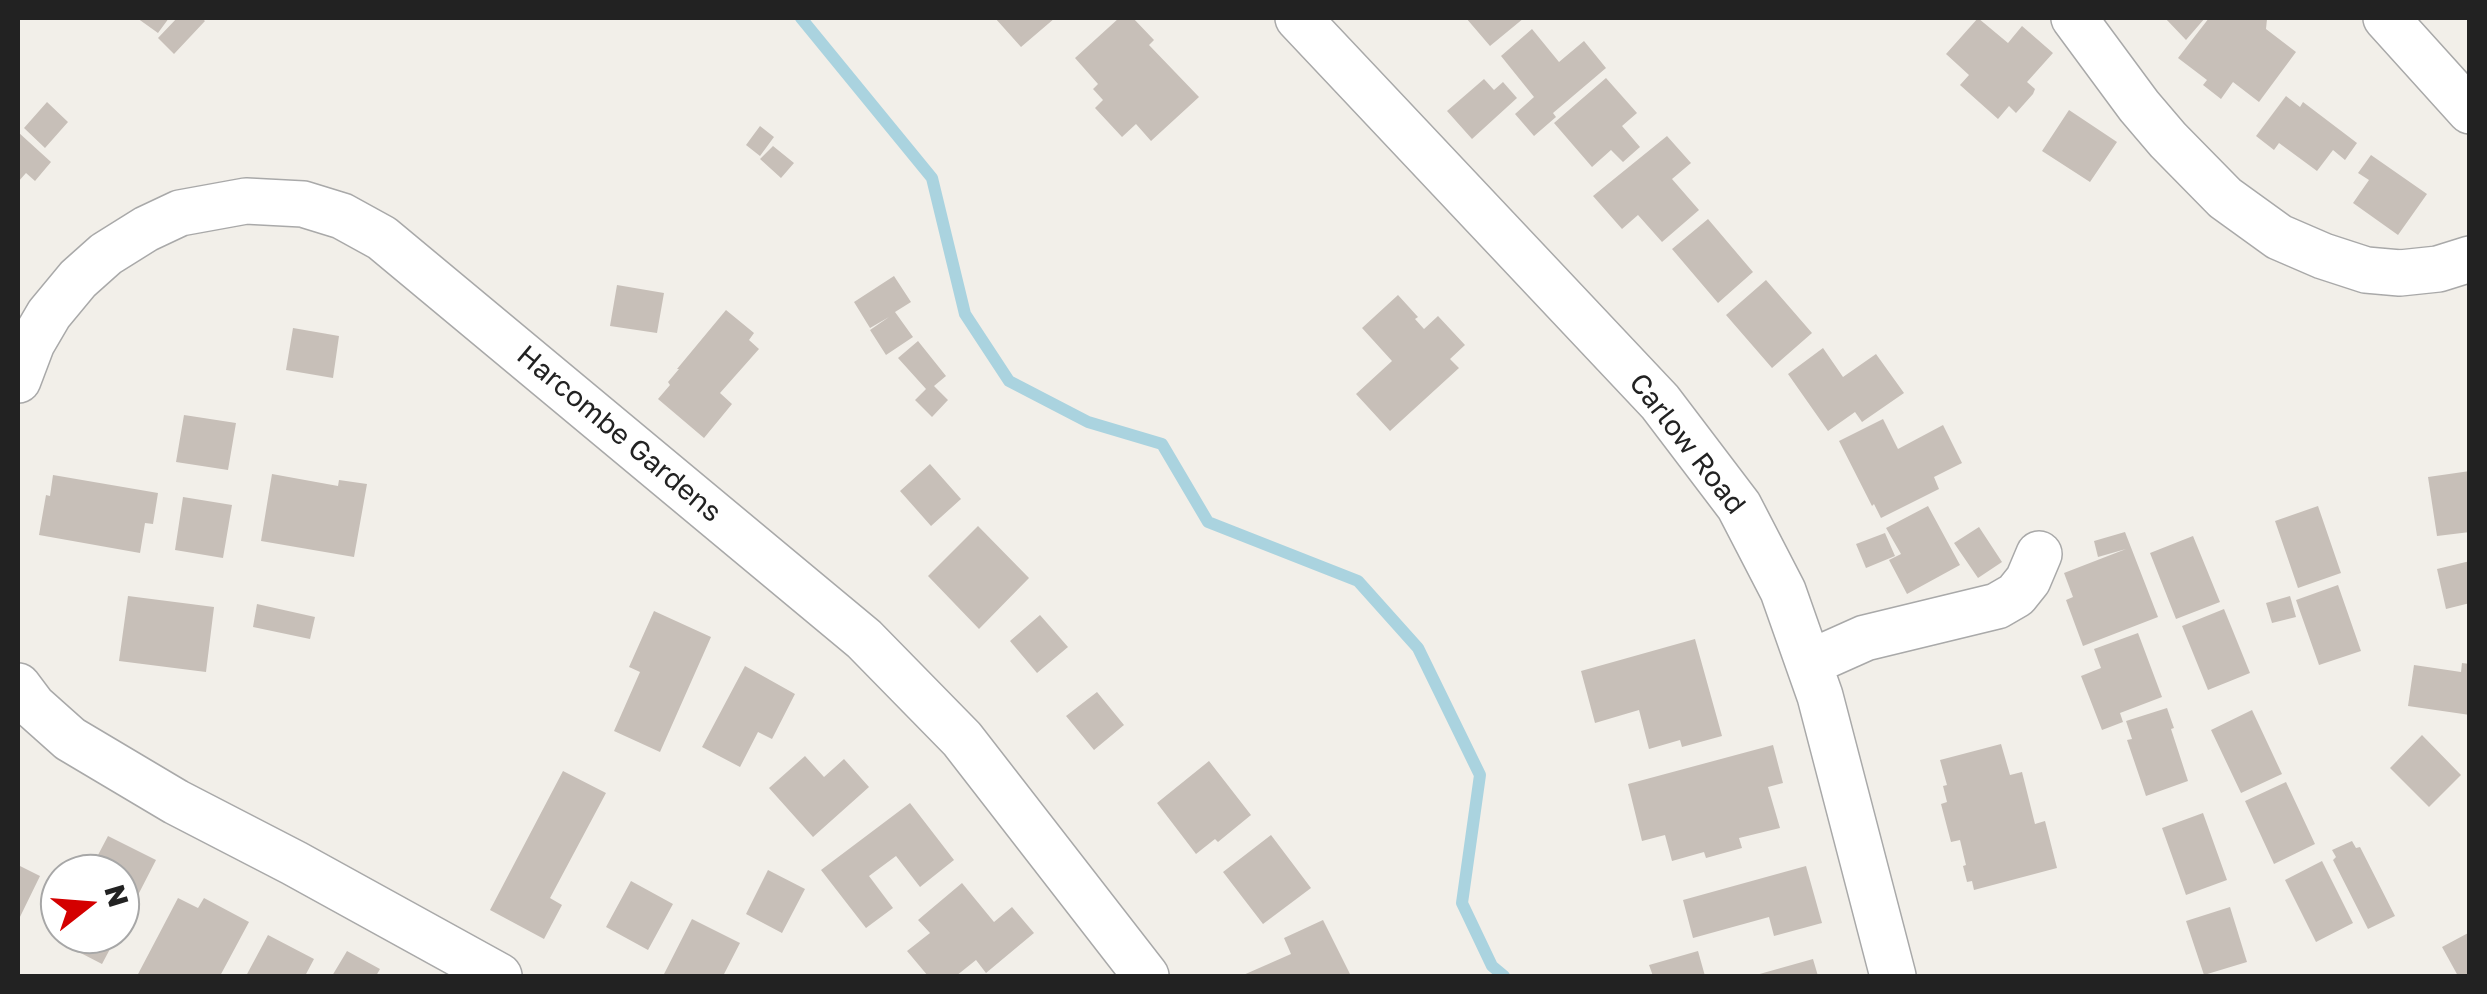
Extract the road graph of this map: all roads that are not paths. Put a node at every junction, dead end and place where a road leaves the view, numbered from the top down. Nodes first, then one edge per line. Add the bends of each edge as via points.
1 (1298, 18) edge
2 (2074, 18) edge
3 (2386, 18) edge
4 (2470, 111) edge
5 (2470, 259) edge
6 (18, 380) edge
7 (2039, 554) dead end
8 (1809, 664) junction
9 (18, 686) edge
10 (499, 976) edge
11 (1146, 976) edge
12 (1894, 976) edge

1 - 8 street, Carlow Road via 1660,402 1740,506
2 - 5 street via 2168,140 2226,198 2279,237 2352,265 2400,274
3 - 4 street
6 - 11 street, Harcombe Gardens via 49,314 78,279 146,229 180,213 246,202 303,204 342,216 382,238 864,639 962,739
7 - 8 street via 2016,595 1997,606 1865,638
8 - 12 street, Carlow Road
9 - 10 street via 70,739

